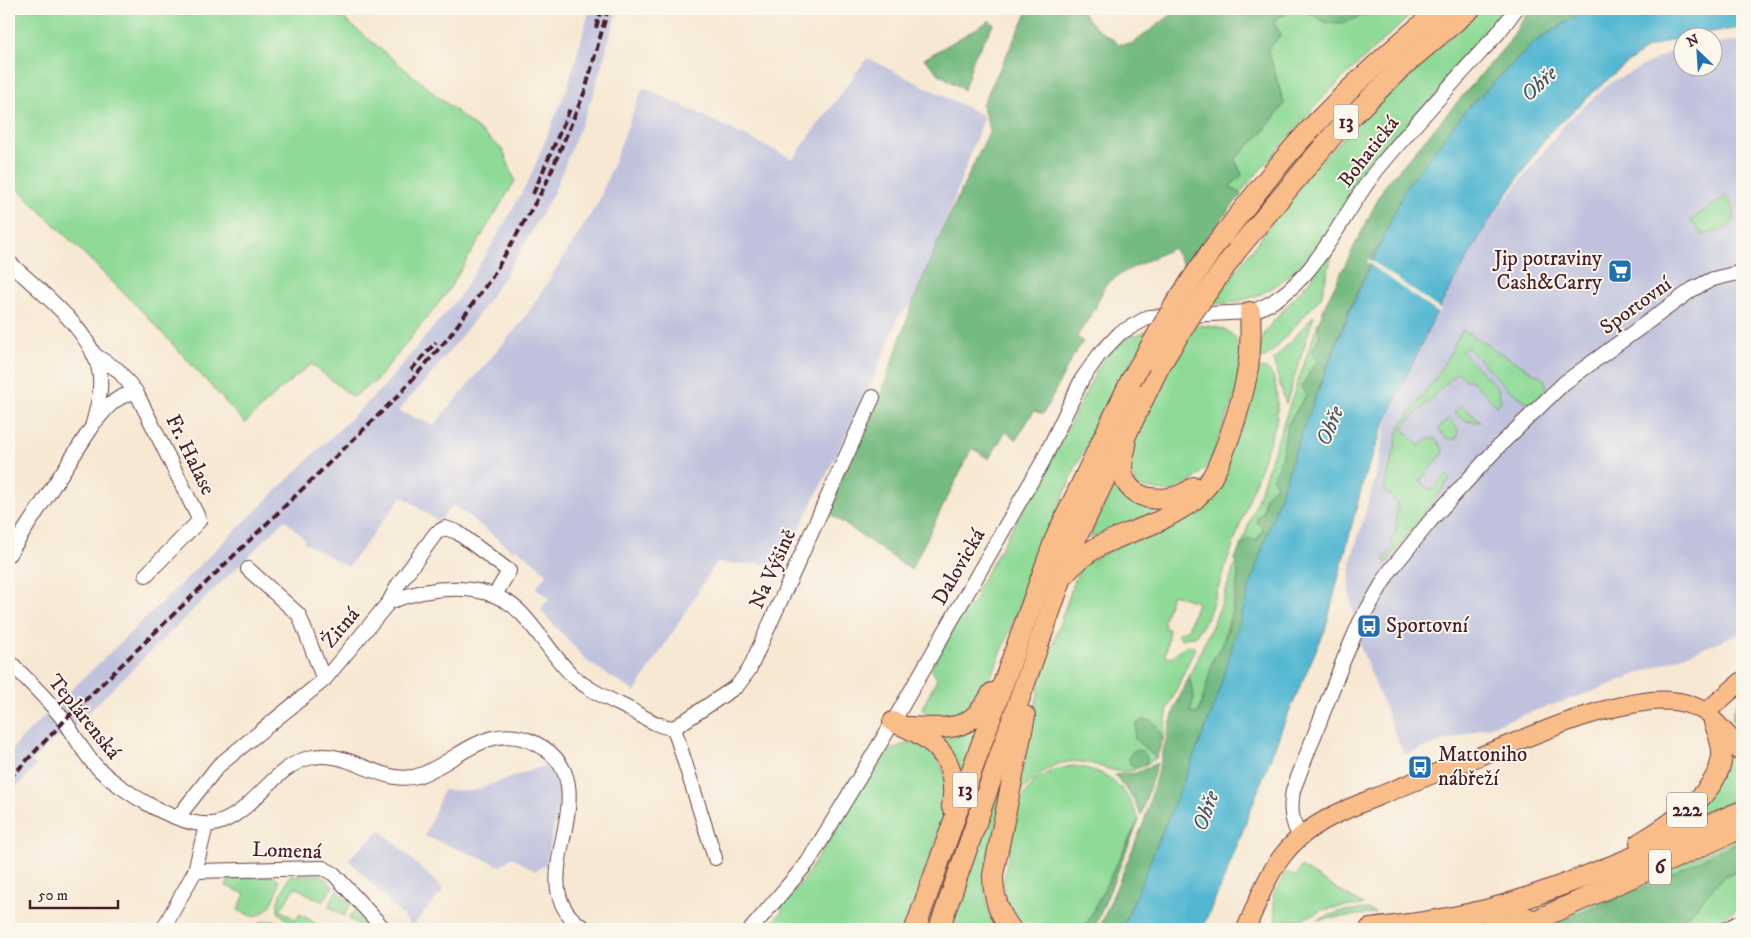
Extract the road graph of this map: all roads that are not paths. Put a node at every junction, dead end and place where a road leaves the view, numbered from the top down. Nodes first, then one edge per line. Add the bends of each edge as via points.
1 (1440, 9) edge
2 (1470, 9) edge
3 (1516, 9) edge
4 (9, 262) edge
5 (1742, 272) edge
6 (1250, 312) junction
7 (93, 354) junction
8 (136, 392) junction
9 (873, 398) dead end
10 (92, 427) junction
11 (1128, 428) junction
12 (1223, 454) junction
13 (9, 554) edge
14 (248, 570) dead end
15 (146, 575) dead end
16 (1063, 576) junction
17 (495, 595) junction
18 (389, 602) junction
19 (1015, 651) junction
20 (9, 661) edge
21 (1031, 672) junction
22 (324, 680) junction
23 (1742, 681) edge
24 (1710, 717) junction
25 (901, 725) junction
26 (674, 728) junction
27 (1742, 752) edge
28 (1742, 811) edge
29 (178, 817) junction
30 (206, 825) junction
31 (1742, 828) edge
32 (1300, 837) junction
33 (943, 851) junction
34 (715, 858) dead end
35 (1605, 868) junction
36 (195, 871) junction
37 (1576, 903) junction
38 (1742, 921) edge
39 (163, 929) edge
40 (384, 929) edge
41 (586, 929) edge
42 (751, 929) edge
43 (915, 929) edge
44 (939, 929) edge
45 (1011, 929) edge
46 (1246, 929) edge
47 (1370, 929) edge
48 (1489, 929) edge
49 (1516, 929) edge
50 (1727, 929) edge

1 - 19 highway, 13, bridge via 1388,52 1319,120 1211,251 1174,306 1131,380 1055,539
2 - 11 highway, 13, bridge via 1404,65 1334,134 1237,250 1159,367
3 - 6 street, Bohatická via 1378,168 1297,284 1281,298
4 - 7 street via 80,330
5 - 32 street, Sportovní via 1713,279 1693,289 1564,383 1485,461 1389,572 1360,622 1294,790 1290,807 1293,824
6 - 12 highway via 1250,358 1244,395
6 - 25 street, Dalovická via 1149,316 1128,327 1105,348 1082,379 1043,461
7 - 8 street via 118,370
7 - 10 street via 100,371 99,402
8 - 10 street via 120,396 110,403
8 - 15 street, Fr. Halase via 199,521
9 - 26 street, Na Výšině via 749,670 736,686
10 - 13 street
11 - 12 highway via 1122,469 1124,477 1136,492 1148,498 1168,499 1187,493
11 - 16 highway, 13 via 1074,543
12 - 16 highway via 1208,484 1194,500 1159,521 1114,537 1087,553
14 - 22 street via 299,615
16 - 21 highway, 13
17 - 18 street via 448,589 421,592
17 - 18 street, Žitná via 509,571 457,532 445,528 436,533
17 - 26 street via 510,602 523,614 573,677 663,727
18 - 22 street, Žitná
19 - 25 highway via 987,703 962,726
19 - 33 highway, 13
20 - 29 street, Teplárenská via 59,715 94,764 109,779 154,808
21 - 44 highway, 13
21 - 45 highway via 993,886 1002,916
22 - 29 street, Žitná via 218,766
23 - 24 main road
24 - 27 highway
24 - 32 main road via 1692,704 1673,700 1651,701 1599,712 1346,810
24 - 35 highway, 222 via 1722,752 1716,773 1704,792 1686,812
25 - 33 highway via 935,744 946,758 952,774 954,788
25 - 42 street, Dalovická via 808,862
26 - 34 street
28 - 35 highway, 6
29 - 30 street, Teplárenská
30 - 36 street
30 - 41 street via 232,817 293,765 311,757 328,755 392,777 408,778 423,774 484,740 502,735 521,738 535,743 555,759 569,784 571,800 558,858 557,888 570,917
31 - 37 highway, 6
32 - 46 main road via 1265,882
33 - 43 highway, 13
35 - 47 highway, 6 via 1522,900 1427,923
36 - 39 street
36 - 40 street, Lomená via 323,868 334,874
37 - 48 highway, 6
37 - 49 highway
38 - 50 street

